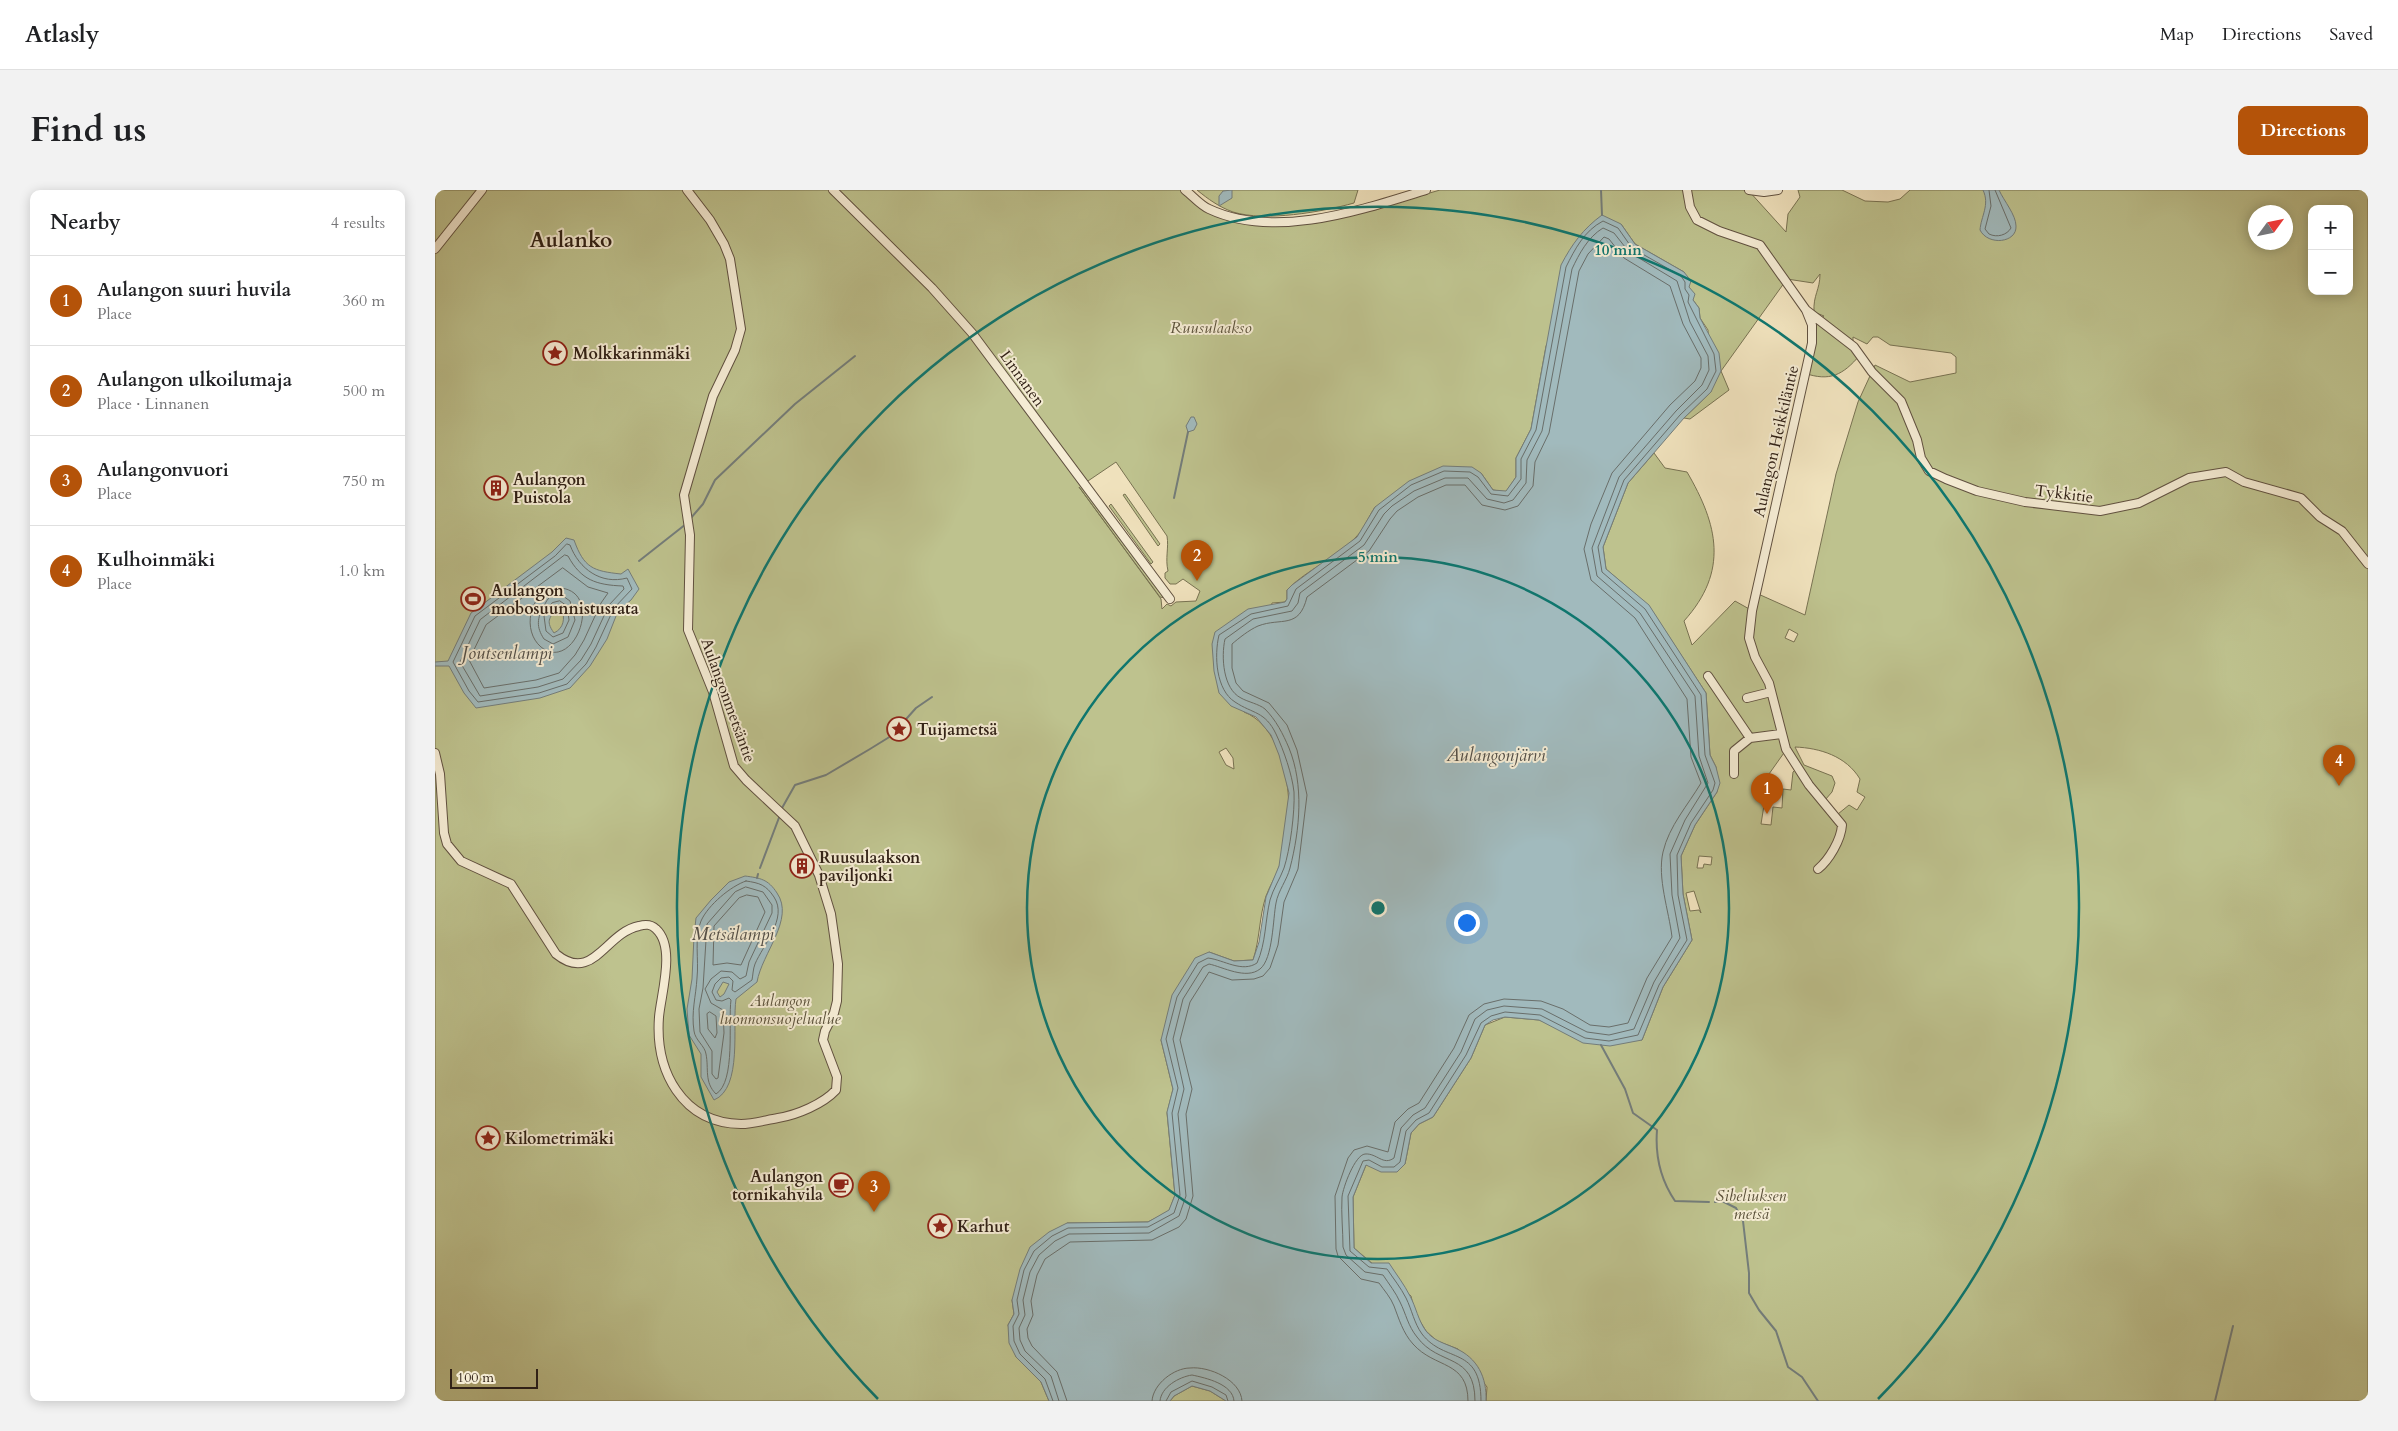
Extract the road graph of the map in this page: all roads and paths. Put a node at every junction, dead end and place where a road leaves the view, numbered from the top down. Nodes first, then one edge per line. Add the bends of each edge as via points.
1 (481, 190) edge
2 (687, 190) edge
3 (833, 190) edge
4 (1185, 190) edge
5 (1426, 190) edge
6 (1687, 190) edge
7 (1749, 190) edge
8 (1778, 190) edge
9 (435, 248) edge
10 (1806, 310) junction
11 (2368, 564) edge
12 (1170, 599) dead end
13 (1708, 676) dead end
14 (1771, 692) junction
15 (1747, 698) dead end
16 (1781, 734) junction
17 (1750, 738) junction
18 (435, 753) edge
19 (1734, 774) dead end
20 (1817, 870) dead end

1 - 9 street
2 - 18 street, Aulangonmetsäntie via 711,220 724,244 730,260 741,329 735,350 713,396 684,496 690,535 688,630 713,692 734,766 795,826 819,875 831,914 838,964 837,1001 823,1040 837,1077 836,1090 786,1116 741,1124 716,1120 691,1109 674,1087 662,1053 659,1018 666,957 661,934 647,924 631,927 590,961 576,964 556,954 511,884 461,861 447,844
3 - 12 street, Linnanen via 973,333
4 - 5 street via 1207,208 1228,216 1283,221 1351,213
6 - 10 street, Aulangon Heikkiläntie via 1690,207 1697,220 1760,245
7 - 8 street
10 - 11 street, Tykkitie via 1854,347 1872,372 1895,394 1917,440 1921,458 1929,471 1946,479 1977,491 2036,504 2100,511 2139,503 2189,478 2226,472 2244,482 2301,498 2342,532
10 - 14 street, Aulangon Heikkiläntie via 1812,343 1751,610 1749,638
13 - 17 street
14 - 15 street
14 - 16 street, Aulangon Heikkiläntie
16 - 17 street
16 - 20 street, Aulangon Heikkiläntie via 1809,785 1842,825 1841,834 1825,863
17 - 19 street via 1734,751

